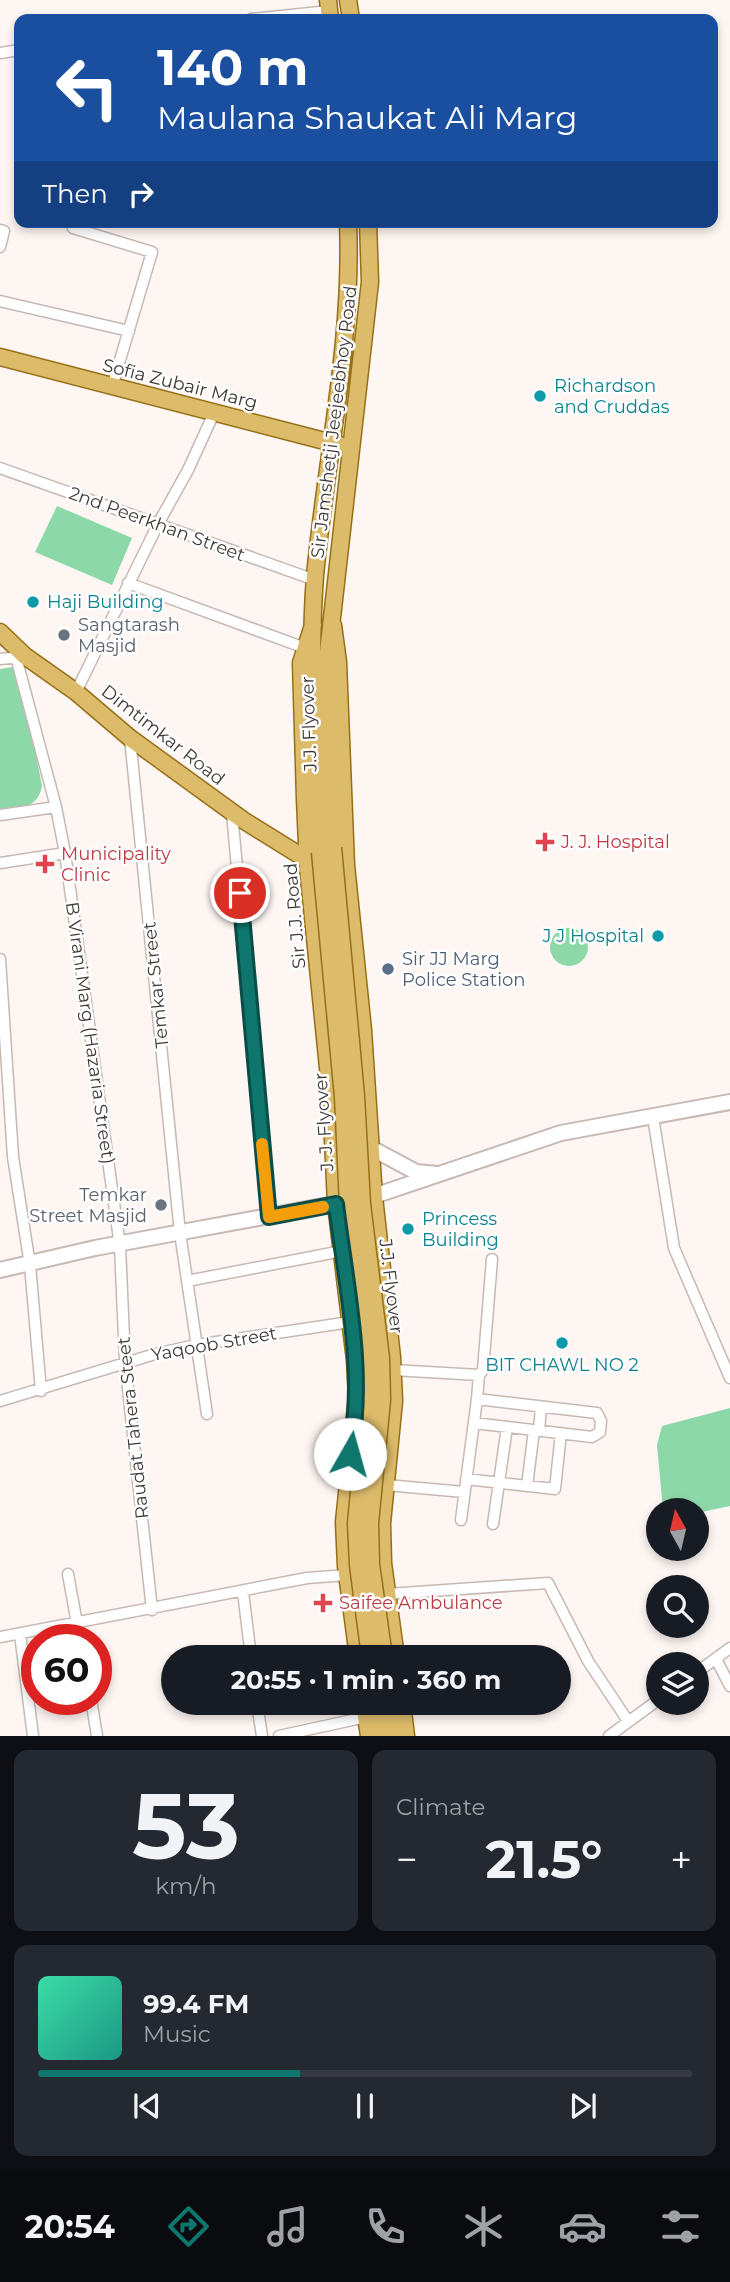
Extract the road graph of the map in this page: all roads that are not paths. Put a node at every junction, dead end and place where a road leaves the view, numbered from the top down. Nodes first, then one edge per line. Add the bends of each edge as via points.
1 (329, 10) edge
2 (294, 14) edge
3 (72, 228) dead end
4 (348, 228) edge
5 (368, 228) edge
6 (0, 230) edge
7 (0, 247) edge
8 (0, 301) edge
9 (129, 331) junction
10 (0, 357) edge
11 (112, 387) junction
12 (214, 413) junction
13 (332, 443) junction
14 (352, 448) junction
15 (0, 468) edge
16 (158, 524) junction
17 (315, 580) junction
18 (128, 583) junction
19 (313, 625) junction
20 (333, 625) junction
21 (0, 632) edge
22 (304, 648) junction
23 (20, 657) junction
24 (0, 659) edge
25 (75, 692) junction
26 (130, 738) junction
27 (56, 807) junction
28 (232, 813) junction
29 (0, 815) edge
30 (65, 853) junction
31 (320, 854) junction
32 (0, 863) edge
33 (0, 960) edge
34 (730, 1102) edge
35 (653, 1117) junction
36 (371, 1148) junction
37 (442, 1174) junction
38 (374, 1197) junction
39 (336, 1204) junction
40 (269, 1217) junction
41 (180, 1233) junction
42 (120, 1246) junction
43 (342, 1251) junction
44 (492, 1259) dead end
45 (30, 1265) junction
46 (0, 1270) edge
47 (187, 1281) junction
48 (350, 1322) junction
49 (196, 1345) junction
50 (125, 1361) junction
51 (393, 1370) junction
52 (480, 1375) junction
53 (730, 1378) edge
54 (41, 1391) junction
55 (478, 1399) junction
56 (0, 1401) edge
57 (541, 1407) junction
58 (207, 1414) dead end
59 (474, 1423) junction
60 (507, 1427) junction
61 (537, 1430) junction
62 (561, 1433) junction
63 (466, 1479) junction
64 (499, 1483) junction
65 (386, 1485) junction
66 (527, 1486) junction
67 (464, 1492) junction
68 (461, 1520) dead end
69 (493, 1524) dead end
70 (68, 1574) dead end
71 (347, 1575) junction
72 (243, 1592) junction
73 (388, 1594) junction
74 (152, 1610) junction
75 (78, 1623) junction
76 (20, 1634) junction
77 (0, 1637) edge
78 (250, 1645) edge
79 (356, 1645) edge
80 (368, 1645) edge
81 (382, 1645) edge
82 (394, 1645) edge
83 (730, 1648) edge
84 (716, 1659) junction
85 (709, 1664) edge
86 (730, 1686) edge
87 (646, 1708) edge
88 (94, 1715) edge
89 (259, 1715) edge
90 (348, 1715) edge
91 (366, 1715) edge
92 (377, 1715) edge
93 (391, 1715) edge
94 (403, 1715) edge
95 (628, 1721) junction
96 (33, 1736) edge
97 (97, 1736) edge
98 (262, 1736) edge
99 (279, 1736) edge
100 (369, 1736) edge
101 (380, 1736) edge
102 (394, 1736) edge
103 (406, 1736) edge
104 (609, 1736) edge

1 - 2 street
3 - 9 street via 152,252
4 - 13 main road, Sir Jamshetji Jeejeebhoy Road via 350,282
5 - 14 main road, Sir Jamshetji Jeejeebhoy Road via 370,282
6 - 7 street via 4,231
8 - 9 street
9 - 11 street
10 - 11 main road, Sofia Zubair Marg
11 - 12 main road, Sofia Zubair Marg
12 - 13 main road, Sofia Zubair Marg
12 - 16 street
13 - 14 main road, Sofia Zubair Marg
13 - 17 main road, Sir Jamshetji Jeejeebhoy Road
14 - 20 main road, Sir Jamshetji Jeejeebhoy Road
15 - 16 street, 2nd Peerkhan Street
16 - 17 street, 2nd Peerkhan Street
16 - 18 street
17 - 19 main road, Sir Jamshetji Jeejeebhoy Road
18 - 22 street
18 - 25 street
19 - 22 main road, Sir J.J. Road
19 - 31 main road, J. J. Flyover
20 - 31 main road, J.J. Flyover via 327,662
20 - 36 main road via 346,865
21 - 23 main road, Dimtimkar Road
22 - 31 main road, Sir J.J. Road via 301,663
23 - 24 street
23 - 25 main road, Dimtimkar Road
23 - 27 street, B Virani Marg (Hazaria Street)
25 - 26 main road, Dimtimkar Road
26 - 28 main road, Dimtimkar Road
26 - 41 street, Temkar Street
27 - 29 street
27 - 30 street, B Virani Marg (Hazaria Street)
28 - 31 main road, Dimtimkar Road
28 - 40 street
30 - 32 street
30 - 42 street, B Virani Marg (Hazaria Street)
31 - 39 main road, Sir J.J. Road
31 - 80 main road, J. J. Flyover, bridge via 341,1072 348,1206 367,1359 368,1400 356,1523
31 - 81 main road, J.J. Flyover, bridge via 356,1096 362,1205 381,1358 382,1400 370,1523
33 - 45 street via 13,1157
34 - 35 street
35 - 37 street via 561,1133
35 - 53 street via 674,1248
36 - 37 street via 416,1172
36 - 38 main road
37 - 38 street
38 - 39 street
38 - 51 main road
39 - 40 street
39 - 43 main road, Sir J.J. Road
40 - 41 street
41 - 42 street
41 - 47 street, Temkar Street
42 - 45 street
42 - 50 street, Raudat Tahera Steet
43 - 47 street
43 - 48 main road, Sir J.J. Road
44 - 52 street
45 - 46 street
45 - 54 street
47 - 49 street, Temkar Street
48 - 49 street, Yaqoob Street
48 - 71 main road, Sir J.J. Road via 357,1396 344,1522
49 - 50 street, Yaqoob Street
49 - 58 street, Temkar Street
50 - 54 street, Yaqoob Street
50 - 74 street, Raudat Tahera Steet
51 - 52 street
51 - 65 main road
52 - 55 street
54 - 56 street, Yaqoob Street
55 - 57 street
55 - 59 street
57 - 61 street
57 - 62 street via 600,1417 597,1435
59 - 60 street
59 - 63 street
60 - 61 street
60 - 64 street
61 - 62 street
61 - 66 street
62 - 66 street via 555,1489
63 - 64 street
63 - 67 street
64 - 66 street
64 - 69 street
65 - 67 street
65 - 73 main road via 382,1523
67 - 68 street
70 - 75 street
71 - 72 street
71 - 79 main road, Sir J.J. Road
72 - 74 street
72 - 78 street
73 - 82 main road
73 - 95 street via 548,1583 588,1661
74 - 75 street
75 - 76 street
76 - 77 street
76 - 96 street
83 - 84 street
84 - 85 street
84 - 86 street
87 - 95 street
88 - 97 street
89 - 98 street
90 - 99 street
91 - 100 main road
92 - 101 main road
93 - 102 main road
94 - 103 main road
95 - 104 street

